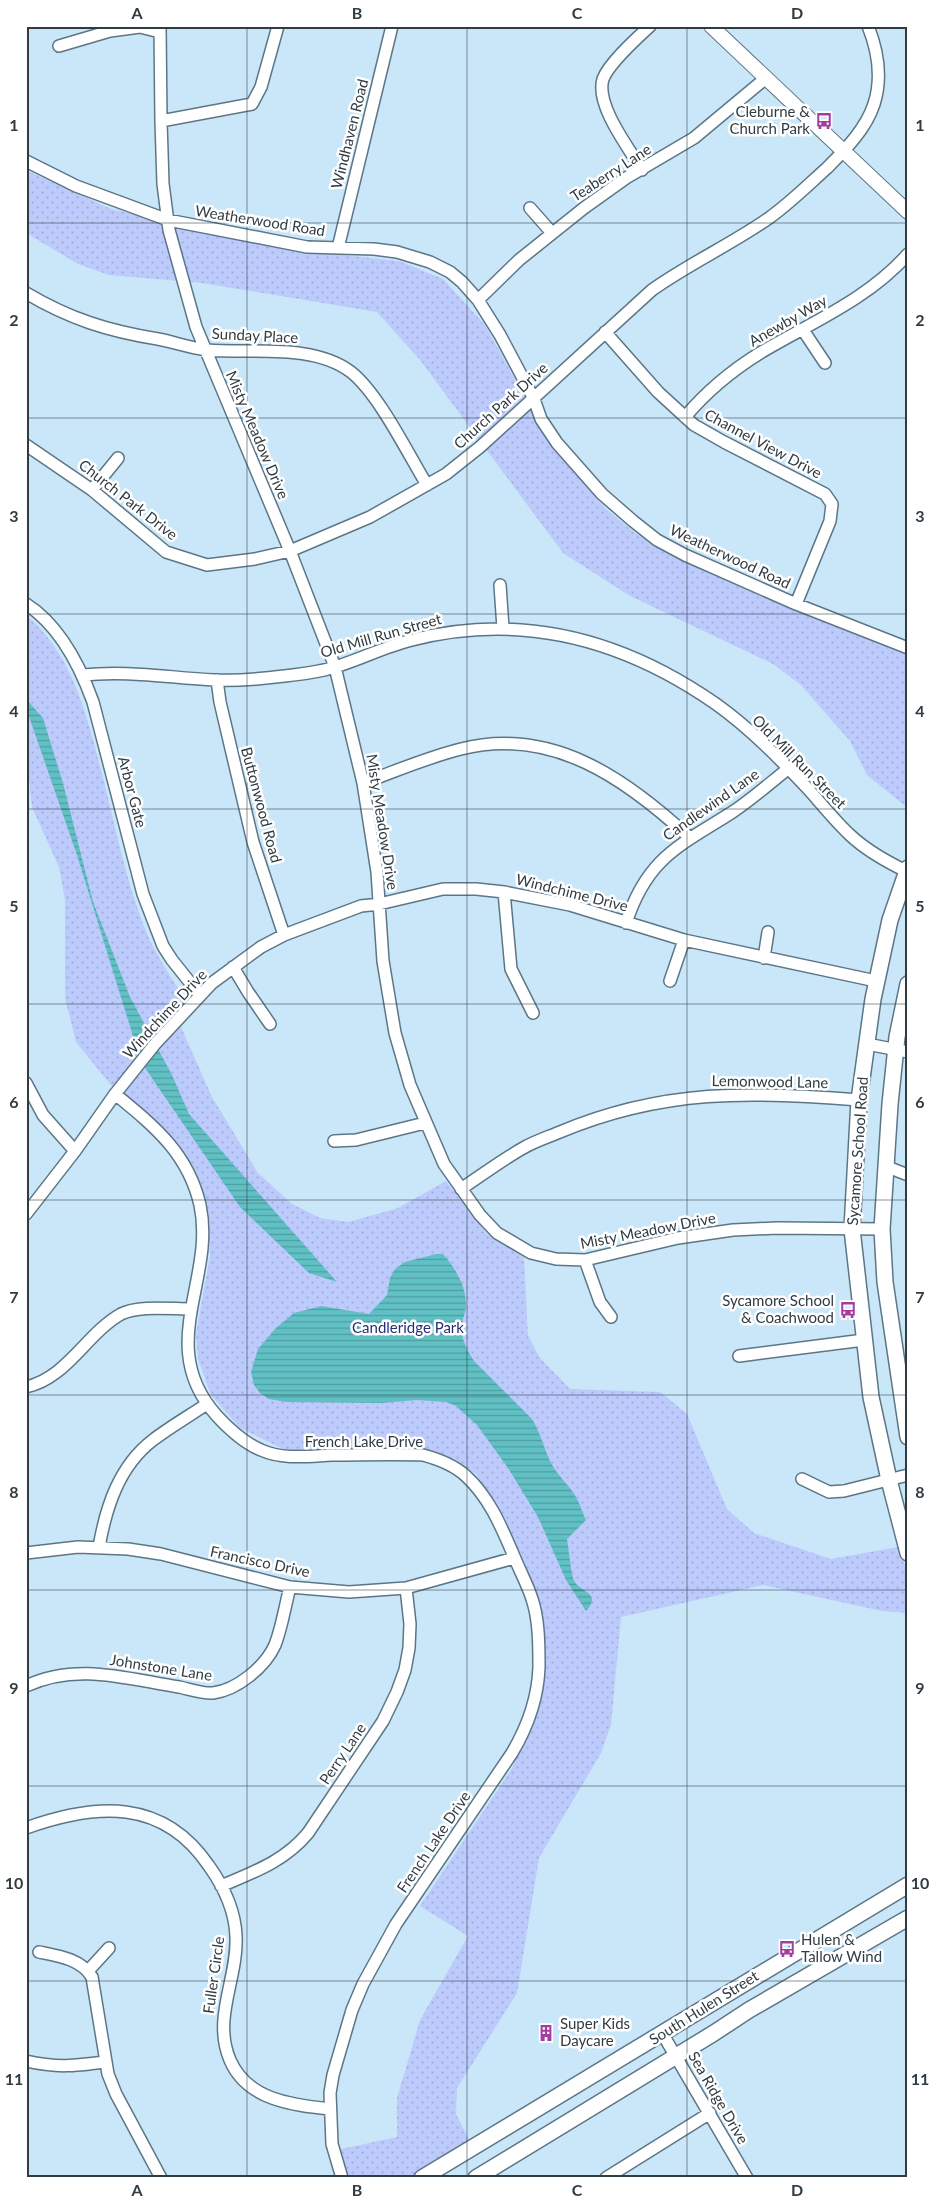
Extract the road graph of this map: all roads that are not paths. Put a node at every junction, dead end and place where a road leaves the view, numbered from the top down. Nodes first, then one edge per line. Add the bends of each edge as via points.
1 (278, 26) edge
2 (392, 26) edge
3 (650, 26) edge
4 (711, 26) edge
5 (868, 26) edge
6 (160, 29) edge
7 (59, 46) dead end
8 (766, 78) junction
9 (161, 121) junction
10 (843, 151) junction
11 (26, 161) edge
12 (642, 170) junction
13 (530, 208) dead end
14 (908, 212) edge
15 (168, 220) junction
16 (552, 233) junction
17 (338, 248) junction
18 (908, 254) edge
19 (26, 293) edge
20 (478, 300) junction
21 (802, 330) junction
22 (605, 332) junction
23 (205, 349) junction
24 (825, 363) dead end
25 (534, 398) junction
26 (684, 417) junction
27 (26, 445) edge
28 (118, 458) dead end
29 (427, 485) junction
30 (92, 490) junction
31 (290, 551) junction
32 (500, 585) dead end
33 (26, 604) edge
34 (796, 604) junction
35 (502, 628) junction
36 (908, 648) edge
37 (336, 667) junction
38 (83, 675) junction
39 (217, 680) junction
40 (789, 768) junction
41 (364, 782) junction
42 (689, 837) junction
43 (907, 871) edge
44 (504, 892) junction
45 (379, 904) junction
46 (626, 922) junction
47 (768, 932) dead end
48 (284, 935) junction
49 (684, 940) junction
50 (764, 958) junction
51 (233, 967) junction
52 (670, 981) dead end
53 (876, 981) junction
54 (908, 984) edge
55 (200, 995) junction
56 (533, 1013) dead end
57 (270, 1024) dead end
58 (867, 1044) junction
59 (902, 1050) edge
60 (26, 1082) edge
61 (115, 1094) junction
62 (859, 1100) junction
63 (426, 1123) junction
64 (334, 1141) dead end
65 (75, 1151) junction
66 (885, 1166) junction
67 (908, 1174) edge
68 (461, 1189) junction
69 (26, 1214) edge
70 (852, 1229) junction
71 (882, 1229) junction
72 (585, 1260) junction
73 (190, 1309) junction
74 (611, 1318) dead end
75 (864, 1340) junction
76 (739, 1356) dead end
77 (26, 1387) edge
78 (207, 1404) junction
79 (908, 1437) edge
80 (908, 1475) edge
81 (802, 1479) dead end
82 (889, 1480) junction
83 (99, 1547) junction
84 (26, 1553) edge
85 (908, 1553) edge
86 (514, 1558) junction
87 (290, 1586) junction
88 (406, 1588) junction
89 (26, 1686) edge
90 (26, 1828) edge
91 (221, 1886) junction
92 (906, 1889) edge
93 (908, 1918) edge
94 (109, 1948) dead end
95 (39, 1952) dead end
96 (774, 1965) junction
97 (88, 1971) junction
98 (785, 1990) junction
99 (662, 2033) junction
100 (676, 2056) junction
101 (26, 2060) edge
102 (105, 2062) junction
103 (330, 2109) junction
104 (710, 2113) junction
105 (472, 2148) junction
106 (481, 2175) edge
107 (161, 2178) edge
108 (342, 2178) edge
109 (422, 2178) edge
110 (606, 2178) edge
111 (747, 2178) edge

1 - 9 street via 252,104
2 - 17 street, Windhaven Road
3 - 12 street via 613,64 602,86 607,110
4 - 8 street
5 - 10 street, Church Park Drive via 877,52 878,88 874,106 858,134
6 - 7 street via 140,27 110,31
6 - 9 street, Misty Meadow Drive
8 - 10 street
8 - 12 street, Teaberry Lane via 694,138
9 - 15 street, Misty Meadow Drive
10 - 14 street
10 - 22 street, Church Park Drive via 770,217 669,278
11 - 15 street, Weatherwood Road via 76,186
12 - 16 street, Teaberry Lane
13 - 16 street
15 - 17 street, Weatherwood Road via 307,247
15 - 23 street, Misty Meadow Drive via 188,300
16 - 20 street, Teaberry Lane
17 - 20 street, Weatherwood Road via 397,252 430,262 450,272
18 - 21 street, Anewby Way via 871,289
19 - 23 street, Sunday Place via 101,327 131,336
20 - 25 street, Weatherwood Road
21 - 24 street
21 - 26 street, Anewby Way via 728,375 702,396
22 - 25 street, Church Park Drive
22 - 26 street, Channel View Drive
23 - 29 street, Sunday Place via 307,354 338,364 361,381
23 - 31 street, Misty Meadow Drive
25 - 29 street, Church Park Drive via 480,447
25 - 34 street, Weatherwood Road via 541,419 557,442 602,494 657,540
26 - 34 street, Channel View Drive via 829,498 830,520
27 - 30 street, Church Park Drive
28 - 30 street
29 - 31 street, Church Park Drive via 370,517
30 - 31 street, Church Park Drive via 166,552 195,563 225,564
31 - 37 street, Misty Meadow Drive
32 - 35 street
33 - 38 street, Arbor Gate via 46,622
34 - 36 street, Weatherwood Road
35 - 37 street, Old Mill Run Street via 445,632 408,641
35 - 40 street, Old Mill Run Street via 569,638 627,654 716,704
37 - 39 street, Old Mill Run Street via 251,679
37 - 41 street, Misty Meadow Drive
38 - 39 street, Old Mill Run Street via 121,672
38 - 55 street, Arbor Gate via 143,894 163,946
39 - 48 street, Buttonwood Road via 253,842
40 - 42 street, Candlewind Lane via 733,812
40 - 43 street, Old Mill Run Street via 849,835 883,860
41 - 42 street via 461,749 504,744 534,746 568,755 623,782 654,804
41 - 45 street, Misty Meadow Drive
42 - 46 street, Candlewind Lane via 653,868
43 - 53 main road, Sycamore School Road via 890,920
44 - 45 street, Windchime Drive via 443,889
44 - 46 street, Windchime Drive via 570,905
44 - 56 street via 512,969
45 - 48 street, Windchime Drive via 360,906
45 - 63 street, Misty Meadow Drive via 383,961 395,1033 410,1085
46 - 49 street, Windchime Drive
47 - 50 street
48 - 51 street, Windchime Drive
49 - 50 street, Windchime Drive
49 - 52 street
50 - 53 street, Windchime Drive
51 - 55 street, Windchime Drive
51 - 57 street
53 - 58 main road, Sycamore School Road
54 - 59 main road, Sycamore School Road
55 - 61 street, Windchime Drive
58 - 59 street
58 - 62 main road, Sycamore School Road
59 - 66 main road, Sycamore School Road
60 - 65 street via 43,1115
61 - 65 street, Windchime Drive
61 - 73 street, French Lake Drive via 156,1127 171,1144 184,1163 200,1204 203,1246
62 - 68 street, Lemonwood Lane via 791,1094 725,1094 634,1106 524,1147
62 - 70 main road, Sycamore School Road
63 - 64 street via 356,1140
63 - 68 street, Misty Meadow Drive via 444,1164
65 - 69 street, Windchime Drive
66 - 67 street
66 - 71 main road, Sycamore School Road
68 - 72 street, Misty Meadow Drive via 480,1215 519,1247 556,1259
70 - 71 street, Misty Meadow Drive
70 - 72 street, Misty Meadow Drive via 733,1230 678,1238
70 - 75 main road, Sycamore School Road
71 - 79 main road, Sycamore School Road via 885,1282
72 - 74 street via 600,1302
73 - 77 street via 136,1310 122,1314 97,1332 61,1370
73 - 78 street, French Lake Drive via 189,1356
75 - 76 street
75 - 82 main road, Sycamore School Road via 874,1413
78 - 83 street via 152,1440 135,1457 116,1484 103,1521
78 - 86 street, French Lake Drive via 240,1438 261,1451 288,1457 393,1454 436,1458 466,1476 482,1494 502,1528
80 - 82 street
81 - 82 street via 829,1492
82 - 85 main road, Sycamore School Road
83 - 84 street, Francisco Drive
83 - 87 street, Francisco Drive via 161,1554
86 - 88 street, Francisco Drive
86 - 103 street, French Lake Drive via 532,1600 538,1638 537,1689 526,1729 396,1924 363,1984 332,2075
87 - 88 street, Francisco Drive via 349,1592
87 - 89 street, Johnstone Lane via 274,1646 257,1668 232,1686 213,1693 107,1674 79,1673 63,1674
88 - 91 street, Perry Lane via 410,1624 406,1670 383,1721 297,1846 286,1856
90 - 91 street, Fuller Circle via 86,1812 113,1810 150,1816 170,1826 190,1843
91 - 103 street, Fuller Circle via 228,1900 236,1936 222,2025 230,2061 251,2087 265,2096 297,2106
92 - 96 main road, South Hulen Street
93 - 98 main road, South Hulen Street
94 - 97 street
95 - 97 street via 77,1962
96 - 98 main road
96 - 99 main road, South Hulen Street
97 - 102 street via 94,1984
98 - 100 main road, South Hulen Street
99 - 100 street, Sea Ridge Drive
99 - 105 main road, South Hulen Street
100 - 104 street, Sea Ridge Drive
100 - 106 main road, South Hulen Street
101 - 102 street via 60,2067
102 - 107 street via 116,2094
103 - 108 street, French Lake Drive via 332,2144
104 - 110 street
104 - 111 street, Sea Ridge Drive
105 - 106 main road
105 - 109 main road, South Hulen Street

